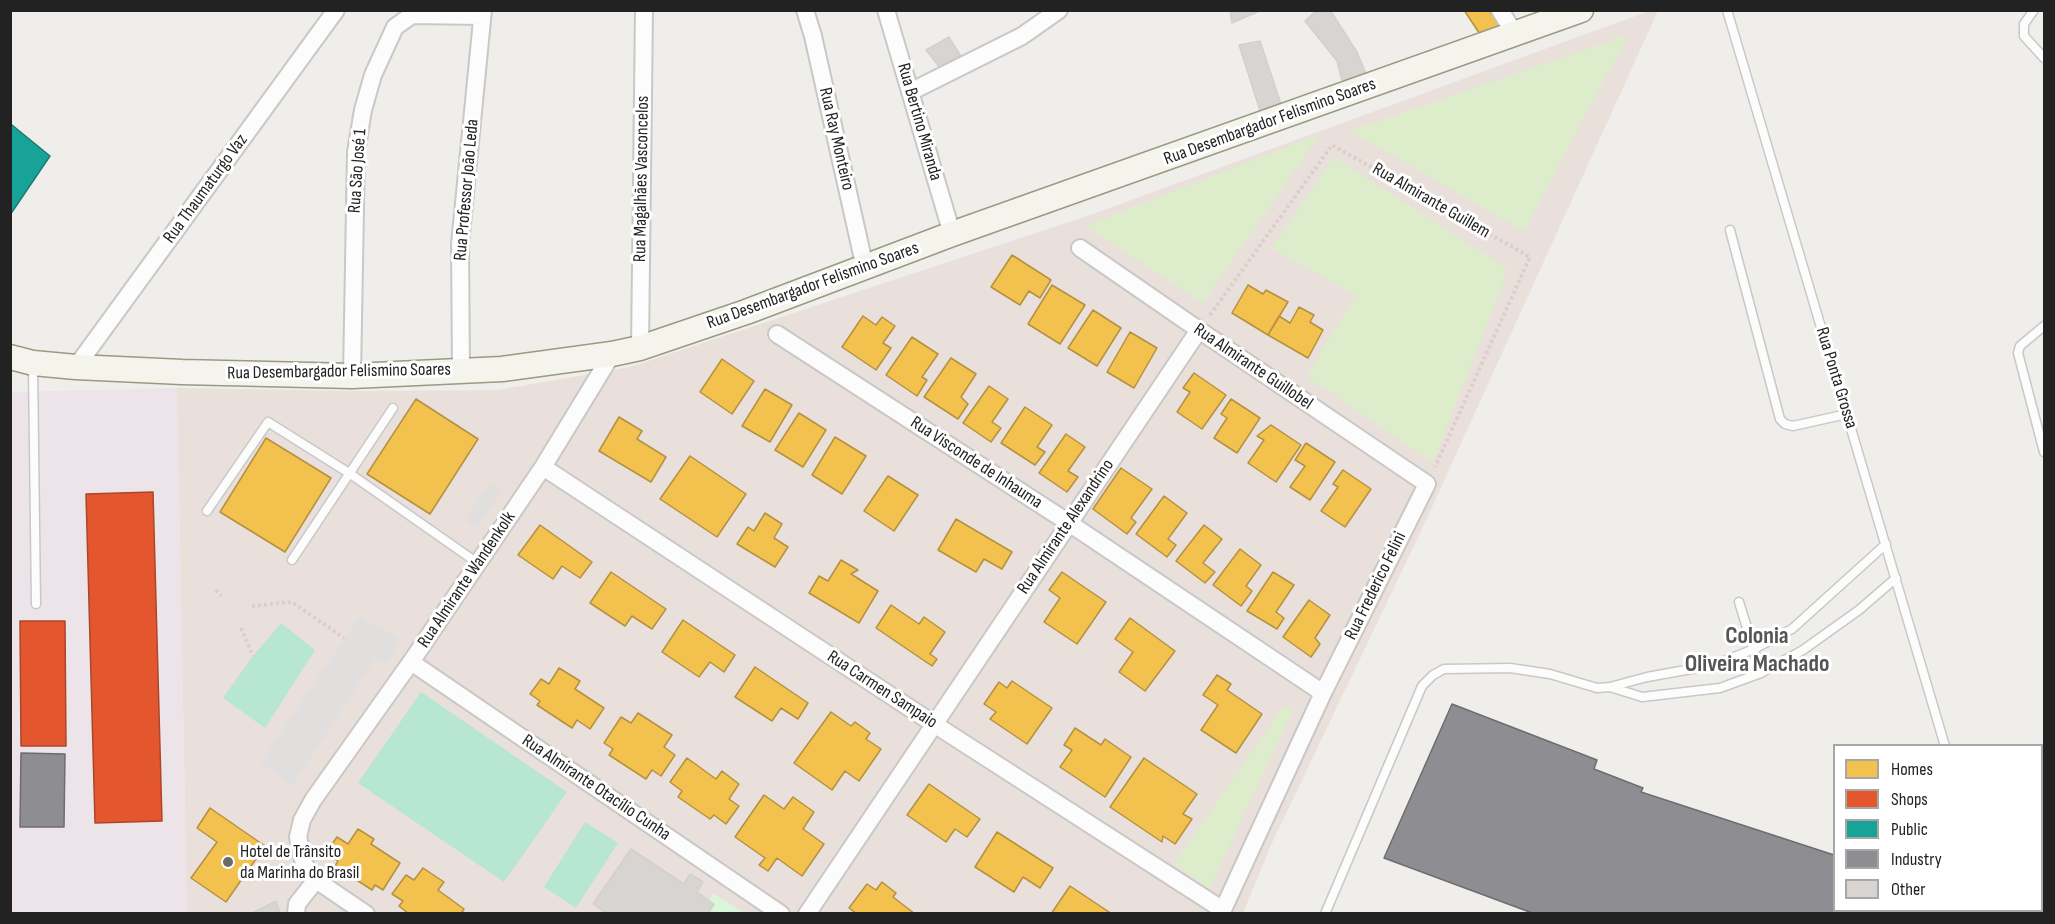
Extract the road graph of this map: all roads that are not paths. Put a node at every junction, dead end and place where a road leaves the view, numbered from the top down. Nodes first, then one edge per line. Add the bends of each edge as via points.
1 (336, 10) edge
2 (644, 10) edge
3 (805, 10) edge
4 (886, 10) edge
5 (1059, 10) edge
6 (1500, 10) edge
7 (1581, 10) edge
8 (1727, 10) edge
9 (2034, 10) edge
10 (483, 13) edge
11 (1515, 34) junction
12 (2044, 58) edge
13 (910, 92) junction
14 (1730, 230) dead end
15 (952, 234) junction
16 (1080, 248) dead end
17 (865, 268) junction
18 (2044, 326) edge
19 (1199, 330) junction
20 (777, 334) dead end
21 (640, 348) junction
22 (612, 354) junction
23 (22, 360) edge
24 (76, 367) junction
25 (461, 371) junction
26 (351, 376) junction
27 (393, 408) dead end
28 (1847, 414) junction
29 (2044, 452) edge
30 (543, 467) junction
31 (349, 473) junction
32 (1427, 484) joint
33 (207, 510) dead end
34 (1069, 523) junction
35 (1886, 544) junction
36 (292, 560) dead end
37 (479, 564) junction
38 (1896, 578) junction
39 (1739, 602) dead end
40 (36, 604) dead end
41 (1754, 649) junction
42 (411, 662) junction
43 (1761, 673) junction
44 (1610, 687) junction
45 (1323, 693) junction
46 (934, 724) junction
47 (1944, 744) edge
48 (316, 880) junction
49 (1222, 912) edge
50 (296, 914) edge
51 (366, 914) edge
52 (781, 914) edge
53 (807, 914) edge
54 (1325, 914) edge

1 - 24 street, Rua Thaumaturgo Vaz
2 - 21 street, Rua Magalhães Vasconcelos
3 - 17 street, Rua Ray Monteiro
4 - 13 street, Rua Bertino Miranda
5 - 13 street via 1022,36
6 - 11 street
7 - 11 street, Rua Desembargador Felismino Soares
8 - 28 lane, Rua Ponta Grossa
9 - 12 lane via 2024,24 2024,36
10 - 25 street, Rua Professor João Leda via 460,244
10 - 26 street, Rua São José 1 via 412,15 395,27 373,75 356,152
11 - 15 street, Rua Desembargador Felismino Soares
13 - 15 street, Rua Bertino Miranda
14 - 28 lane via 1780,419 1793,426
15 - 17 street, Rua Desembargador Felismino Soares
16 - 19 street, Rua Almirante Guillobel
17 - 21 street, Rua Desembargador Felismino Soares
18 - 29 lane via 2020,346 2018,353
19 - 32 street, Rua Almirante Guillobel
19 - 34 street, Rua Almirante Alexandrino
20 - 34 street, Rua Visconde de Inhauma
21 - 22 street, Rua Desembargador Felismino Soares
22 - 25 street, Rua Desembargador Felismino Soares
22 - 30 street, Rua Almirante Wandenkolk
23 - 24 street, Rua Desembargador Felismino Soares
23 - 40 lane
24 - 26 street, Rua Desembargador Felismino Soares
25 - 26 street, Rua Desembargador Felismino Soares
27 - 31 lane
28 - 35 lane, Rua Ponta Grossa
30 - 37 street, Rua Almirante Wandenkolk
30 - 46 street, Rua Carmen Sampaio
31 - 33 lane via 268,422
31 - 36 lane
31 - 37 lane
32 - 45 street, Rua Frederico Felini
34 - 45 street, Rua Visconde de Inhauma
34 - 46 street, Rua Almirante Alexandrino
35 - 38 lane, Rua Ponta Grossa
35 - 41 lane via 1792,629
37 - 42 street, Rua Almirante Wandenkolk
38 - 43 lane via 1824,636
38 - 47 lane, Rua Ponta Grossa
39 - 41 lane
41 - 43 lane
41 - 44 lane via 1714,665
42 - 48 street, Rua Almirante Wandenkolk via 302,820 298,837 304,864
42 - 52 street, Rua Almirante Otacílio Cunha
43 - 44 lane via 1720,688 1642,697
44 - 54 lane via 1597,688 1550,674 1510,668 1444,669 1432,675 1422,686
45 - 49 street, Rua Frederico Felini
46 - 49 street, Rua Carmen Sampaio
46 - 53 street, Rua Almirante Alexandrino
48 - 50 street via 297,904
48 - 51 street

